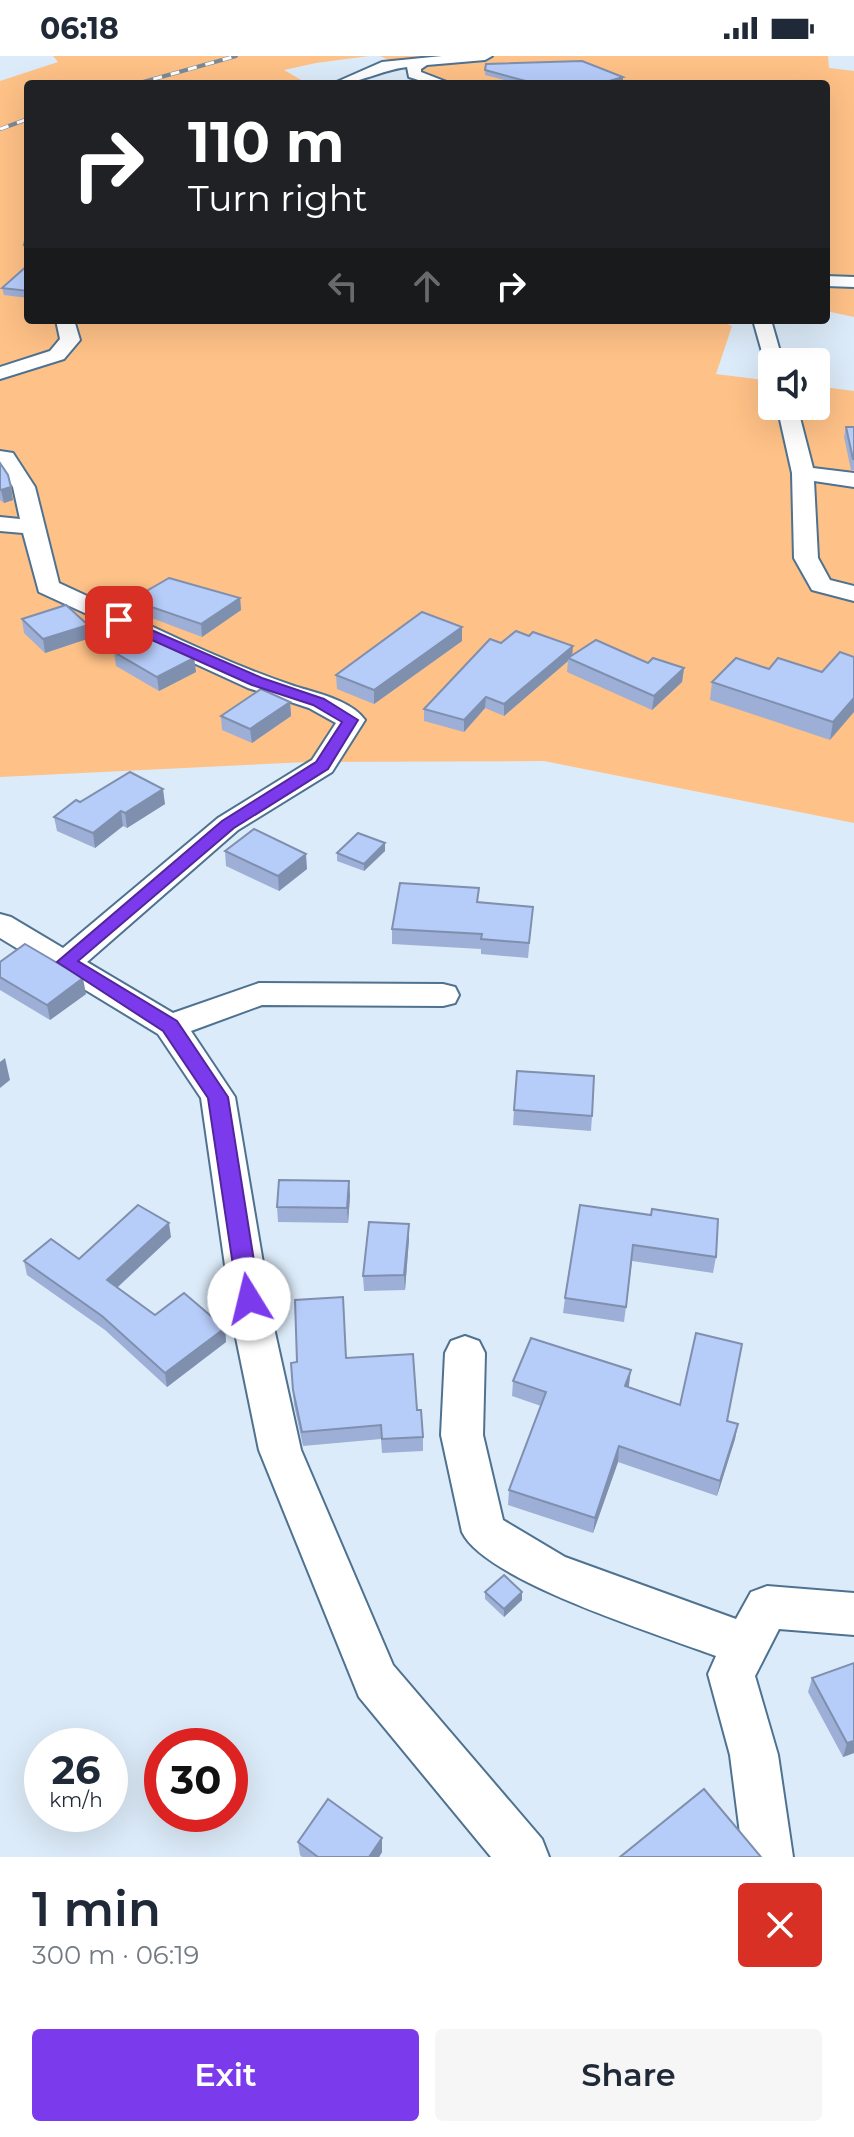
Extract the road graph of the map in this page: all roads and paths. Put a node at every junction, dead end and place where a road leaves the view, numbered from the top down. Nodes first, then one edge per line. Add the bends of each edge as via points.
1 (485, 56) edge
2 (425, 61) junction
3 (349, 80) edge
4 (433, 80) edge
5 (830, 281) edge
6 (854, 282) edge
7 (66, 324) edge
8 (763, 324) edge
9 (769, 348) edge
10 (0, 373) edge
11 (790, 420) edge
12 (0, 457) edge
13 (803, 473) junction
14 (854, 480) edge
15 (0, 524) edge
16 (32, 527) junction
17 (854, 594) edge
18 (0, 924) edge
19 (66, 962) junction
20 (443, 995) dead end
21 (170, 1026) junction
22 (465, 1353) dead end
23 (854, 1614) edge
24 (746, 1645) junction
25 (524, 1857) edge
26 (768, 1857) edge

1 - 2 street
2 - 3 street via 387,65
2 - 4 street via 414,67 414,74
5 - 6 street
7 - 10 street via 70,340 57,355
8 - 9 street
11 - 13 street
12 - 16 street via 24,487
13 - 14 street
13 - 17 street via 806,558 821,585
15 - 16 street
16 - 19 street via 48,587 351,720 322,766 228,824
18 - 19 street
19 - 21 street
20 - 21 street via 259,994
21 - 25 street via 218,1097 254,1328 280,1450 376,1681
22 - 24 street via 462,1435 484,1532 550,1572
23 - 24 street via 767,1607
24 - 26 street via 731,1674 754,1755

